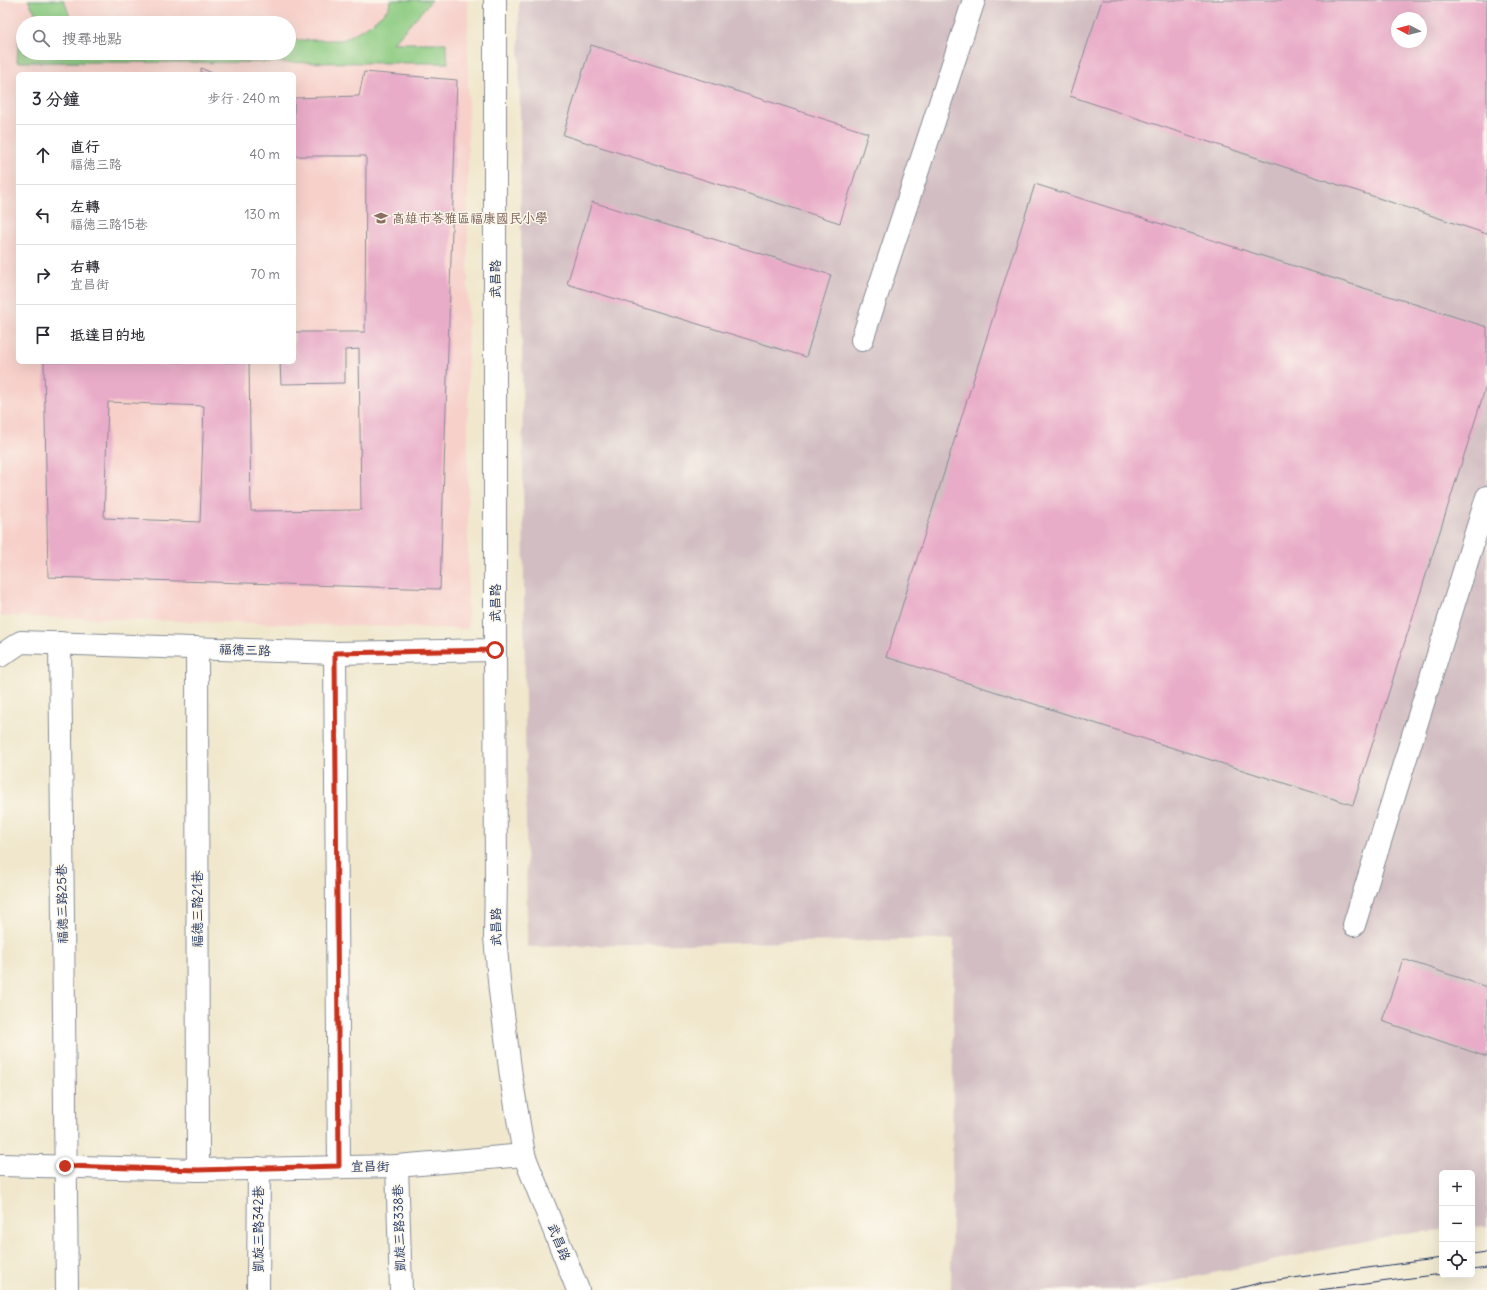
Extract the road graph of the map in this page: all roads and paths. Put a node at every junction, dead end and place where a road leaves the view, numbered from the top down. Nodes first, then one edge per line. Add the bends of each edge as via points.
1 (495, 0) edge
2 (974, 0) edge
3 (862, 340) dead end
4 (1487, 497) edge
5 (60, 643) junction
6 (197, 648) junction
7 (495, 650) junction
8 (335, 653) junction
9 (0, 656) edge
10 (1354, 925) dead end
11 (524, 1155) junction
12 (0, 1165) edge
13 (65, 1166) junction
14 (339, 1166) junction
15 (398, 1166) junction
16 (259, 1168) junction
17 (198, 1170) junction
18 (67, 1290) edge
19 (258, 1290) edge
20 (401, 1290) edge
21 (578, 1290) edge

1 - 7 street, 武昌路
2 - 3 street
4 - 10 street
5 - 6 street, 福德三路
5 - 9 street, 福德三路 via 21,642
5 - 13 street, 福德三路25巷
6 - 8 street, 福德三路
6 - 17 street, 福德三路21巷
7 - 8 street, 福德三路
7 - 11 street, 武昌路 via 495,937 509,1061
8 - 14 street
11 - 15 street, 宜昌街
11 - 21 street, 武昌路
12 - 13 street, 宜昌街
13 - 17 street, 宜昌街
13 - 18 street, 福德三路25巷
14 - 15 street, 宜昌街
14 - 16 street, 宜昌街
15 - 20 street, 凱旋三路338巷
16 - 17 street, 宜昌街
16 - 19 street, 凱旋三路342巷

